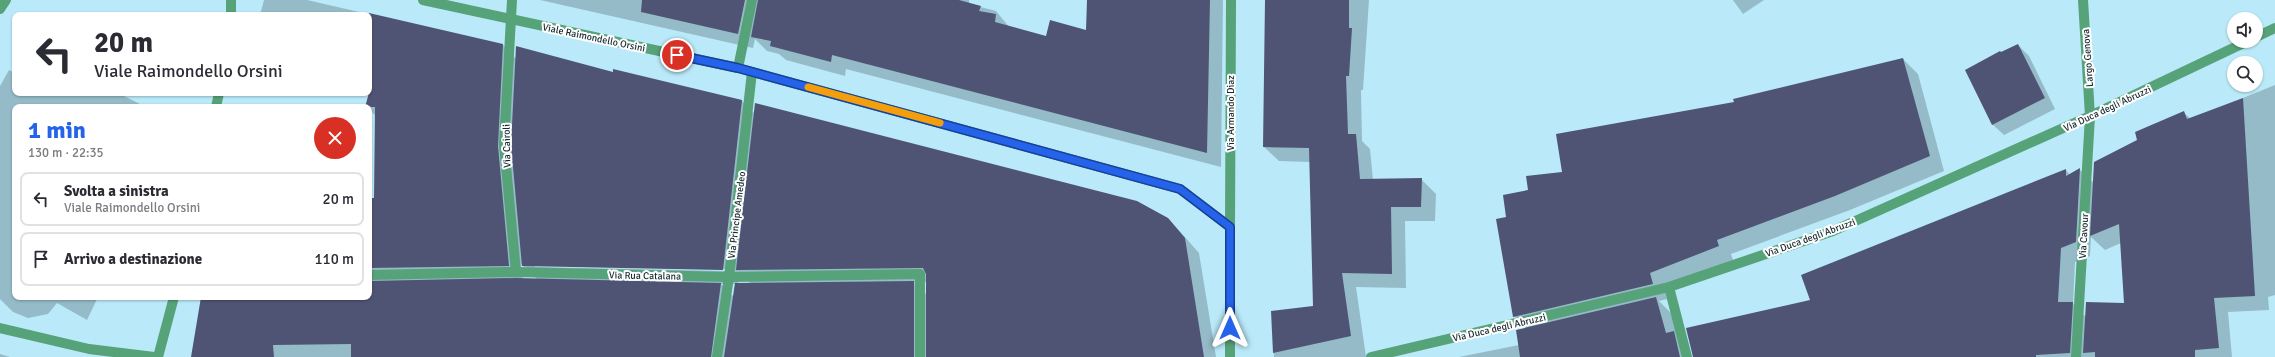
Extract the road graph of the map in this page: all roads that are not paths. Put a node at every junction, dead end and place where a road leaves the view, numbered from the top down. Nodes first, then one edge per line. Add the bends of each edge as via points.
1 (6, 0) edge
2 (231, 0) edge
3 (423, 0) edge
4 (512, 0) edge
5 (752, 0) edge
6 (1231, 0) edge
7 (2083, 0) edge
8 (0, 9) edge
9 (231, 12) edge
10 (511, 19) junction
11 (2275, 28) edge
12 (2263, 34) edge
13 (2233, 48) edge
14 (738, 68) junction
15 (752, 72) junction
16 (2090, 116) junction
17 (1230, 227) junction
18 (516, 272) junction
19 (372, 275) edge
20 (729, 276) junction
21 (1669, 287) junction
22 (173, 300) edge
23 (0, 328) edge
24 (88, 353) edge
25 (154, 357) edge
26 (158, 357) edge
27 (717, 357) edge
28 (920, 357) edge
29 (1230, 357) edge
30 (1371, 357) edge
31 (1687, 357) edge
32 (2076, 357) edge

1 - 8 street
2 - 9 street
3 - 10 street, Viale Raimondello Orsini
4 - 10 street, Via Cairoli
5 - 14 street
6 - 17 street, Via Armando Diaz
7 - 16 street, Largo Genova
10 - 14 street, Viale Raimondello Orsini
10 - 18 street, Via Cairoli via 504,145
11 - 12 street
13 - 16 street, Via Duca degli Abruzzi
14 - 15 street, Viale Raimondello Orsini
15 - 17 street, Viale Raimondello Orsini via 1180,189
15 - 20 street, Via Principe Amedeo
16 - 21 street, Via Duca degli Abruzzi via 1833,231
16 - 32 street, Via Cavour
17 - 29 street
18 - 19 street, Via Rua Catalana
18 - 20 street, Via Rua Catalana
20 - 27 street, Via Principe Amedeo
20 - 28 street, Via Rua Catalana via 920,274
21 - 30 street, Via Duca degli Abruzzi
21 - 31 street
22 - 26 street
23 - 24 street
24 - 25 street

